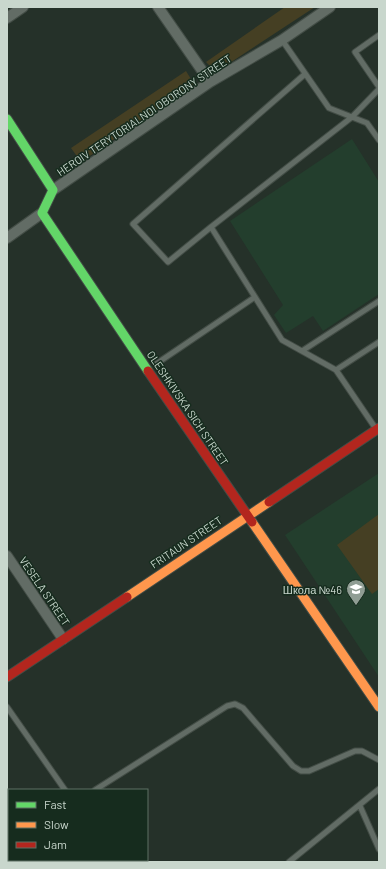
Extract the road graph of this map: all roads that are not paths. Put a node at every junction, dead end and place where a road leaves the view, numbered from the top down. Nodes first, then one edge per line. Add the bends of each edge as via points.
1 (23, 7) edge
2 (158, 7) edge
3 (330, 7) edge
4 (7, 18) edge
5 (379, 35) edge
6 (282, 40) junction
7 (305, 74) junction
8 (210, 82) junction
9 (379, 88) edge
10 (352, 117) junction
11 (7, 119) edge
12 (379, 140) edge
13 (53, 190) junction
14 (42, 214) junction
15 (211, 228) junction
16 (7, 238) edge
17 (254, 297) junction
18 (379, 301) edge
19 (379, 342) edge
20 (302, 352) junction
21 (156, 364) dead end
22 (336, 370) junction
23 (378, 429) edge
24 (247, 516) junction
25 (7, 556) edge
26 (63, 639) junction
27 (7, 677) edge
28 (7, 707) edge
29 (379, 707) edge
30 (379, 760) edge
31 (64, 789) edge
32 (97, 789) edge
33 (379, 789) edge
34 (360, 806) junction
35 (379, 849) edge
36 (289, 862) edge

1 - 4 street
2 - 8 street
3 - 6 street, HEROIV TERYTORIALNOI OBORONY STREET
5 - 9 lane via 355,52
6 - 7 lane
6 - 8 street, HEROIV TERYTORIALNOI OBORONY STREET
7 - 10 lane via 329,108
7 - 15 lane via 133,224 168,262
8 - 13 street, HEROIV TERYTORIALNOI OBORONY STREET
9 - 10 lane
10 - 12 lane via 367,123
10 - 15 lane
11 - 13 street
13 - 14 street
14 - 16 street
14 - 24 street, OLESHKIVSKA SICH STREET
15 - 17 lane
17 - 20 lane via 282,340
17 - 21 lane
18 - 20 lane
19 - 22 lane
20 - 22 lane
22 - 23 lane
23 - 24 street, FRITAUN STREET
24 - 26 street, FRITAUN STREET
24 - 29 street, OLESHKIVSKA SICH STREET
25 - 26 street, VESELA STREET
26 - 27 street, FRITAUN STREET
28 - 31 lane
30 - 32 lane via 356,750 309,771 301,771 293,766 243,708 235,704
33 - 34 lane
34 - 35 lane
34 - 36 lane

